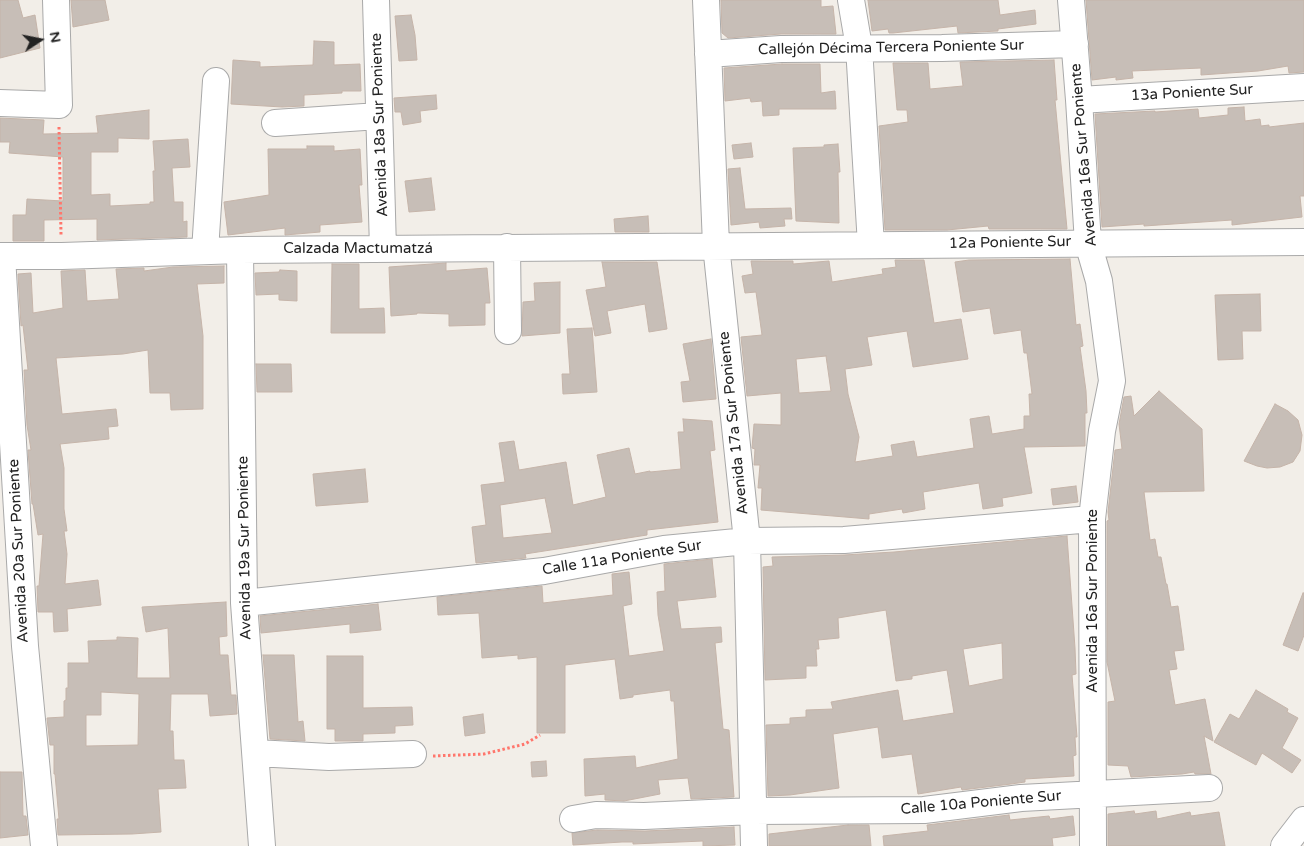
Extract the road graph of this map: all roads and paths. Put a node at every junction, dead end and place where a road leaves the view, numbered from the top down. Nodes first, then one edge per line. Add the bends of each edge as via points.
1 (56, 0) edge
2 (376, 0) edge
3 (706, 0) edge
4 (851, 0) edge
5 (1070, 0) edge
6 (1075, 44) junction
7 (859, 48) junction
8 (708, 54) junction
9 (216, 81) dead end
10 (1304, 87) edge
11 (1079, 100) junction
12 (0, 103) edge
13 (59, 105) junction
14 (379, 116) junction
15 (275, 123) dead end
16 (1304, 242) edge
17 (1088, 243) junction
18 (871, 244) junction
19 (716, 245) junction
20 (507, 247) junction
21 (383, 249) junction
22 (205, 250) junction
23 (240, 250) junction
24 (1, 256) edge
25 (62, 256) junction
26 (508, 331) dead end
27 (1092, 519) junction
28 (747, 541) junction
29 (244, 603) junction
30 (540, 736) dead end
31 (256, 753) junction
32 (412, 754) joint
33 (1209, 788) dead end
34 (1093, 794) junction
35 (753, 811) junction
36 (573, 819) dead end
37 (1304, 820) edge
38 (44, 846) edge
39 (262, 846) edge
40 (754, 846) edge
41 (1093, 846) edge
42 (1284, 846) edge

1 - 13 street
2 - 14 street, Avenida 18a Sur Poniente
3 - 8 street, Avenida 17a Sur Poniente
4 - 7 street
5 - 6 street, Avenida 16a Sur Poniente
6 - 7 street, Callejón Décima Tercera Poniente Sur
6 - 11 street, Avenida 16a Sur Poniente
7 - 8 street, Callejón Décima Tercera Poniente Sur
7 - 18 street
8 - 19 street, Avenida 17a Sur Poniente
9 - 22 street
10 - 11 street, 13a Poniente Sur
11 - 17 street, Avenida 16a Sur Poniente
12 - 13 street
13 - 25 path
14 - 15 street
14 - 21 street, Avenida 18a Sur Poniente
16 - 17 street, 12a Poniente Sur
17 - 18 street, 12a Poniente Sur
17 - 27 street, Avenida 16a Sur Poniente via 1099,281 1112,381 1102,431
18 - 19 street, 12a Poniente Sur
19 - 20 street, Calzada Mactumatzá
19 - 28 street, Avenida 17a Sur Poniente
20 - 21 street, Calzada Mactumatzá
20 - 26 street
21 - 23 street, Calzada Mactumatzá
22 - 23 street, Calzada Mactumatzá
22 - 25 street, Calzada Mactumatzá
23 - 29 street, Avenida 19a Sur Poniente
24 - 25 street, Calzada Mactumatzá
24 - 38 street, Avenida 20a Sur Poniente via 25,646
27 - 28 street, Calle 11a Poniente Sur via 844,540
27 - 34 street, Avenida 16a Sur Poniente
28 - 29 street, Calle 11a Poniente Sur via 664,549 544,571
28 - 35 street, Avenida 17a Sur Poniente
29 - 31 street, Avenida 19a Sur Poniente
30 - 32 path via 525,744 484,754
31 - 32 street via 329,757
31 - 39 street, Avenida 19a Sur Poniente
33 - 34 street, Calle 10a Poniente Sur
34 - 35 street, Calle 10a Poniente Sur via 1021,798 924,810
34 - 41 street, Avenida 16a Sur Poniente
35 - 36 street, Calle 10a Poniente Sur via 596,815
35 - 40 street, Avenida 17a Sur Poniente
37 - 42 street

